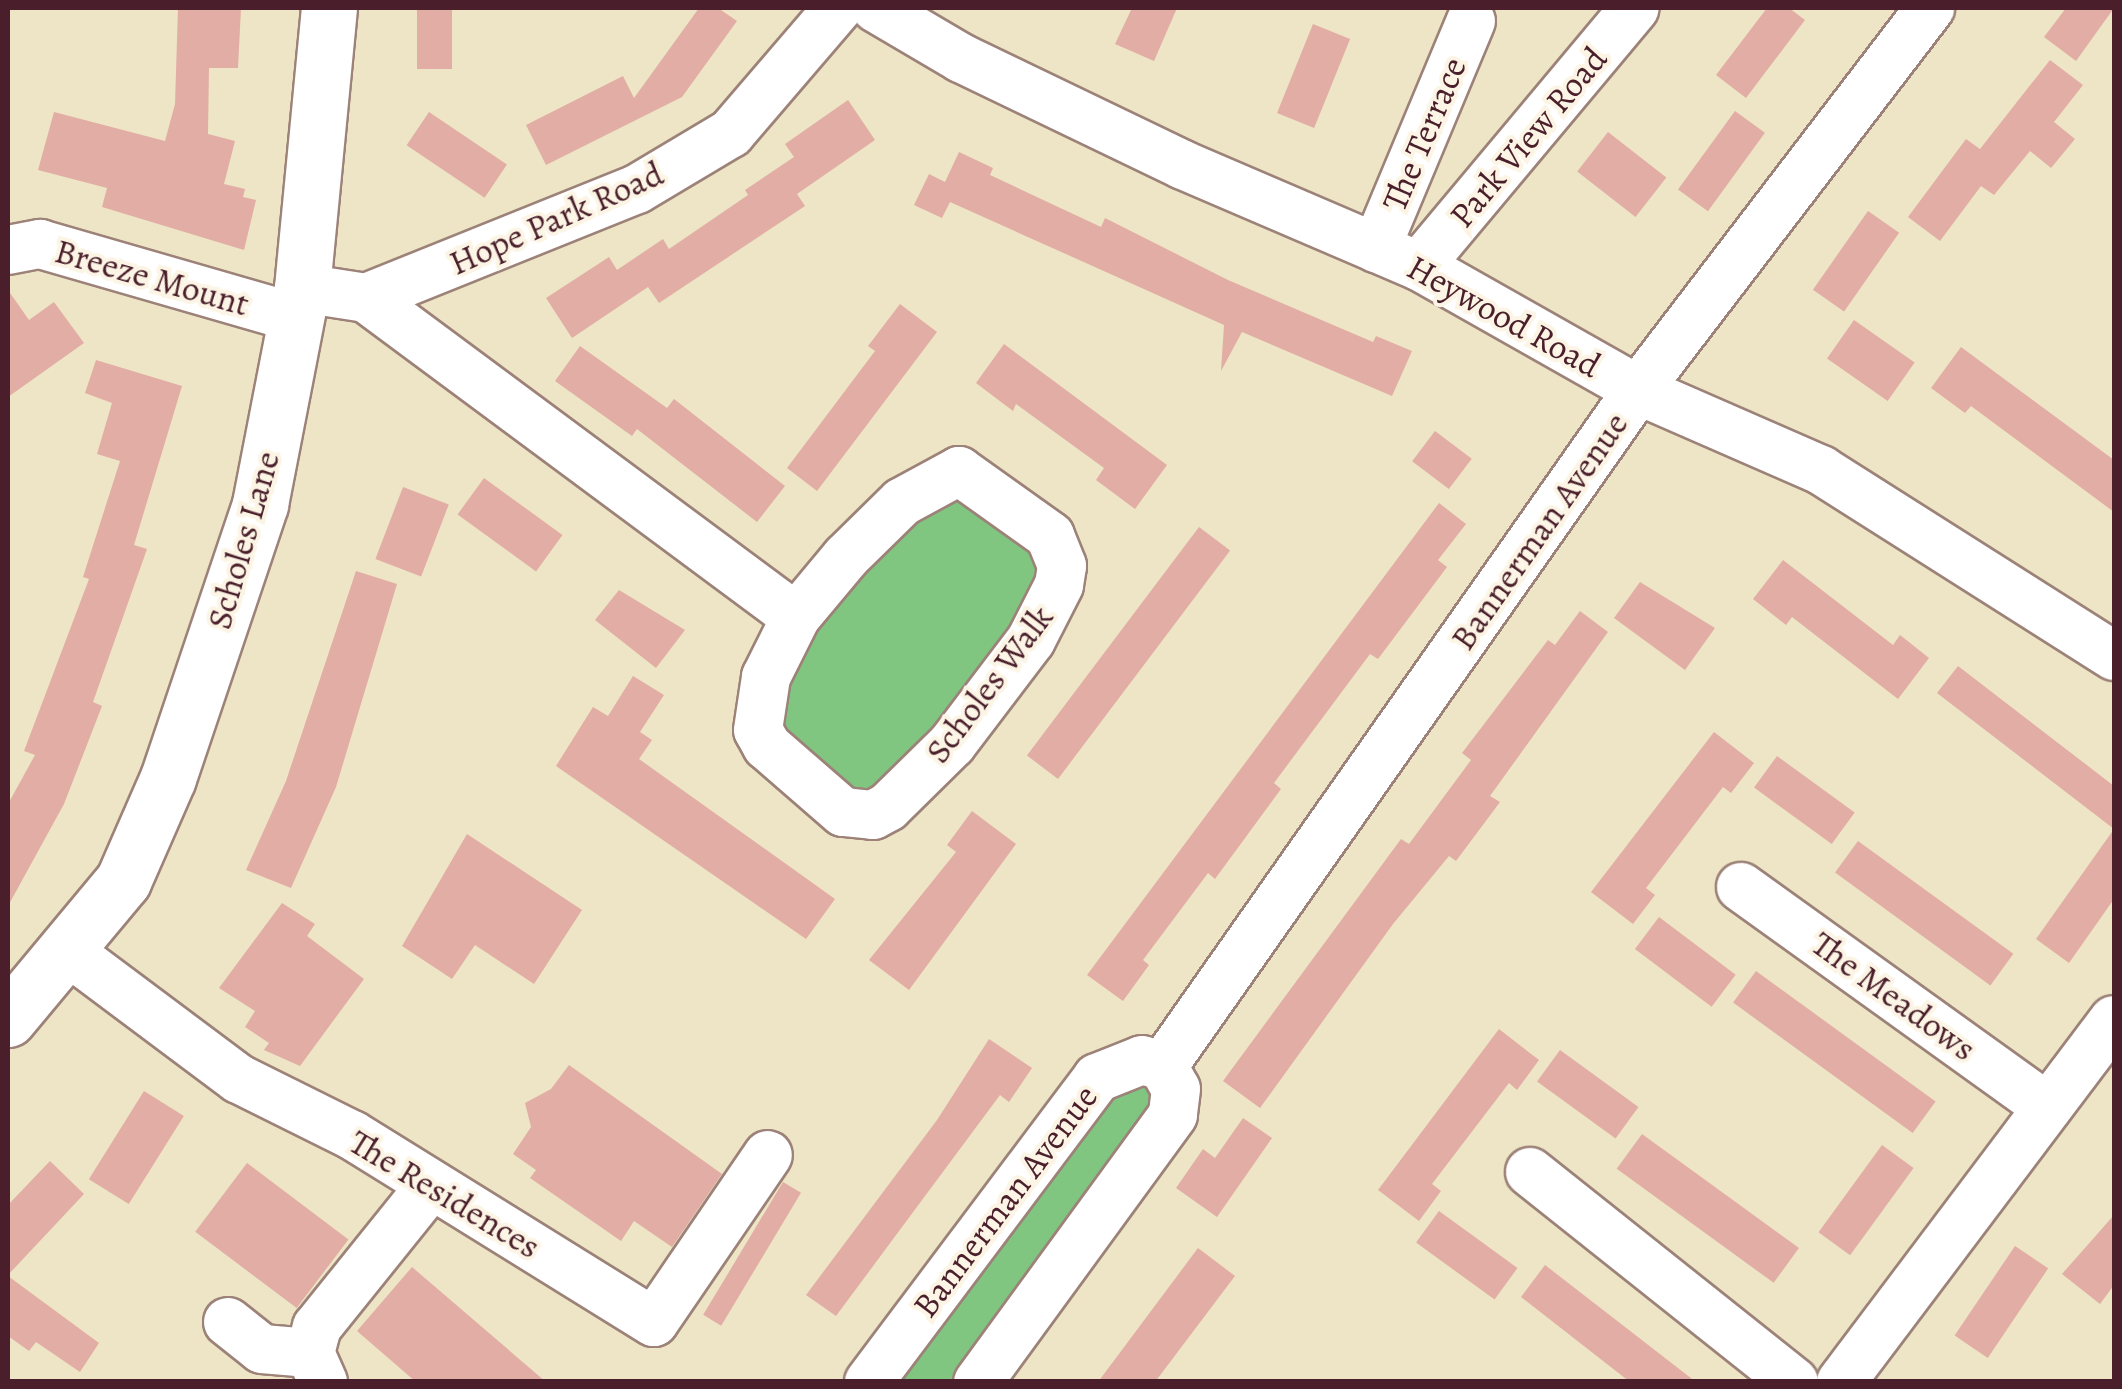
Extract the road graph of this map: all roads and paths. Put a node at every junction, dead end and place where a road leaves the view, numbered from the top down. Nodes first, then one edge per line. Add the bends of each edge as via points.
1 (329, 8) edge
2 (1636, 8) edge
3 (1930, 8) edge
4 (871, 9) edge
5 (1471, 21) dead end
6 (8, 250) edge
7 (1397, 257) junction
8 (324, 300) junction
9 (1638, 390) junction
10 (796, 616) junction
11 (2114, 656) edge
12 (1741, 886) dead end
13 (69, 952) junction
14 (8, 1019) edge
15 (2114, 1020) edge
16 (1163, 1066) junction
17 (2046, 1106) junction
18 (768, 1155) dead end
19 (1530, 1172) dead end
20 (432, 1185) junction
21 (228, 1322) dead end
22 (316, 1367) edge
23 (869, 1382) edge
24 (978, 1382) edge
25 (1794, 1382) edge
26 (1842, 1382) edge

1 - 8 main road, Scholes Lane
2 - 7 street, Park View Road
3 - 9 street, Bannerman Avenue
4 - 7 street, Heywood Road via 1182,165
4 - 8 street, Hope Park Road via 731,133 637,189
5 - 7 street, The Terrace
6 - 8 street, Breeze Mount via 40,244
7 - 9 street, Heywood Road
8 - 10 street
8 - 13 main road, Scholes Lane via 168,778 123,881
9 - 11 street, Heywood Road via 1820,470
9 - 16 street, Bannerman Avenue
10 - 10 street, Scholes Walk via 766,677 758,730 779,759 842,812 873,816 952,744 1031,640 1052,604 1062,566 1050,536 992,489 959,472 943,474 902,502
12 - 17 street, The Meadows
13 - 14 main road, Scholes Lane
13 - 20 street, The Residences via 240,1080
15 - 17 street
16 - 23 street, Bannerman Avenue via 1142,1060 1097,1078
16 - 24 street via 1176,1089 1172,1115
17 - 26 street
18 - 20 street, The Residences via 654,1322
19 - 25 street
20 - 22 street via 317,1327
21 - 22 street via 262,1348

